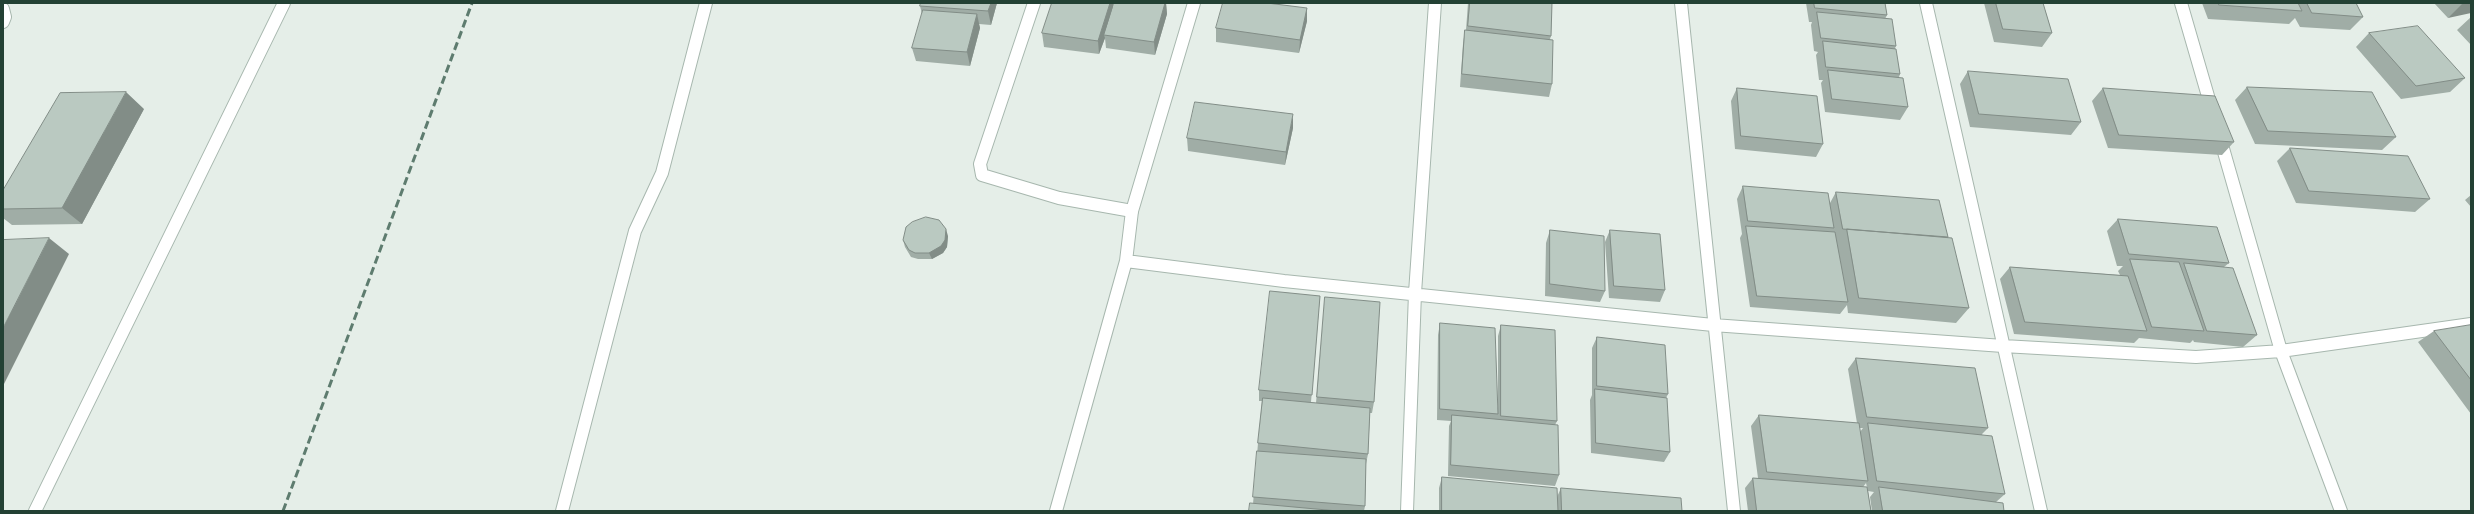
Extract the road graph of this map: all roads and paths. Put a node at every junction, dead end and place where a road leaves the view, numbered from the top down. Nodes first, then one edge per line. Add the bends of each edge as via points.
1 (284, 3) edge
2 (706, 3) edge
3 (1034, 3) edge
4 (1194, 3) edge
5 (1435, 3) edge
6 (1681, 3) edge
7 (1926, 3) edge
8 (2181, 3) edge
9 (3, 9) edge
10 (3, 22) edge
11 (1132, 211) junction
12 (1126, 261) junction
13 (1414, 294) junction
14 (2471, 324) edge
15 (1713, 326) junction
16 (2003, 346) junction
17 (2281, 351) junction
18 (35, 511) edge
19 (562, 511) edge
20 (1056, 511) edge
21 (1407, 511) edge
22 (1734, 511) edge
23 (2041, 511) edge
24 (2341, 511) edge

1 - 18 street
2 - 19 street via 662,173 635,231
3 - 11 street via 980,164 982,174 987,178 1059,198
4 - 11 street
5 - 13 street
6 - 15 street
7 - 16 street
8 - 17 street
9 - 10 street
11 - 12 street
12 - 13 street
12 - 20 street
13 - 15 street
13 - 21 street
14 - 17 street
15 - 16 street
15 - 22 street
16 - 17 street via 2196,357
16 - 23 street
17 - 24 street

